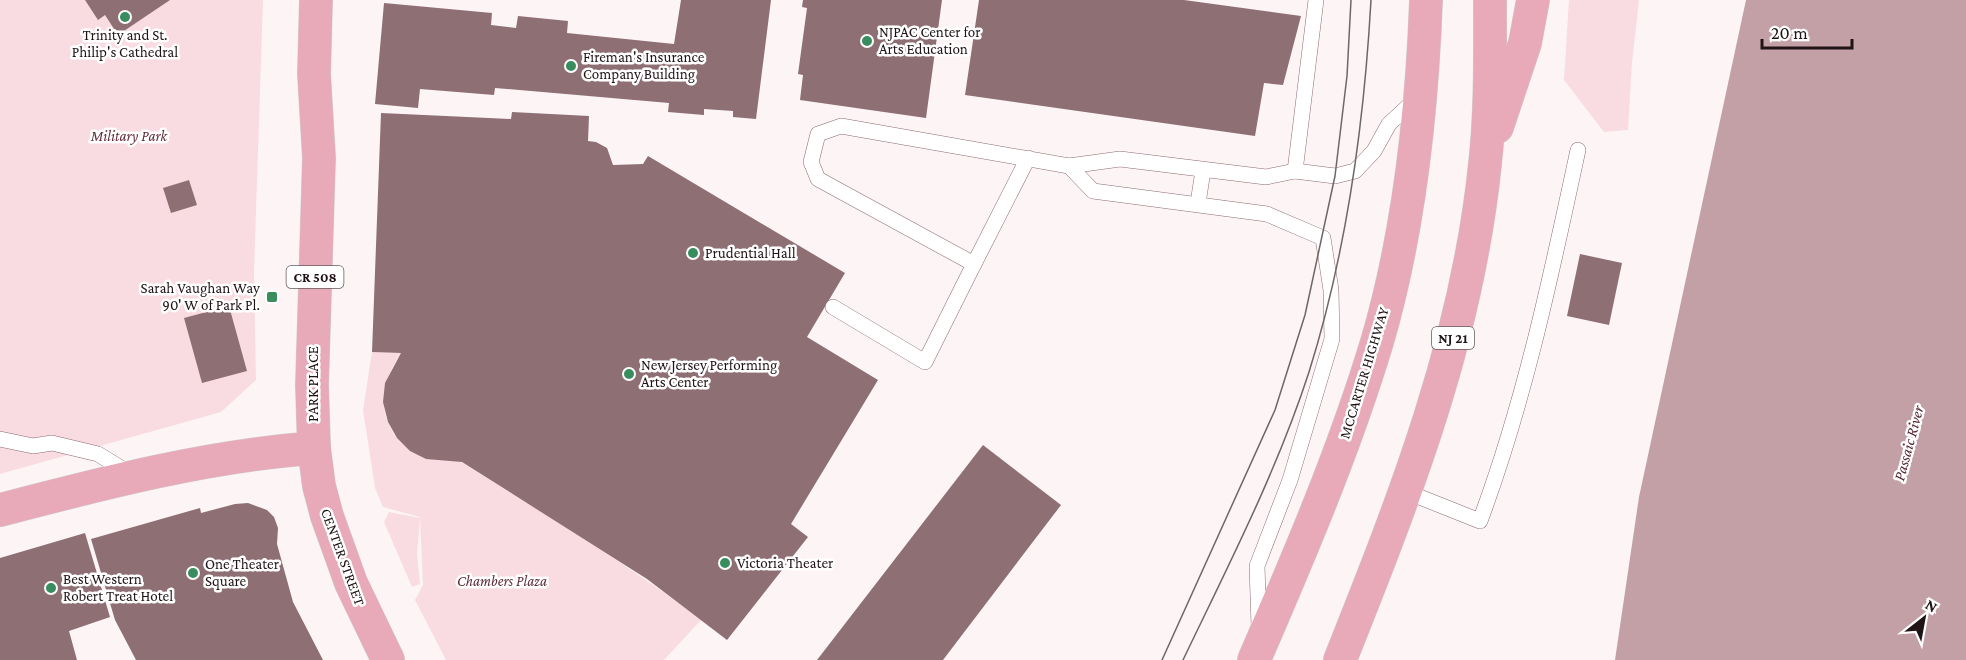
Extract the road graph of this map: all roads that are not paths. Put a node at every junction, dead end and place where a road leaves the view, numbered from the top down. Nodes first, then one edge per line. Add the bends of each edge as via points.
1 (316, 0) edge
2 (1316, 0) edge
3 (1426, 0) edge
4 (1490, 0) edge
5 (1533, 0) edge
6 (1421, 95) junction
7 (1578, 150) dead end
8 (1028, 158) junction
9 (1485, 163) junction
10 (1069, 166) junction
11 (1203, 171) junction
12 (1295, 171) junction
13 (1198, 203) junction
14 (974, 264) junction
15 (833, 307) dead end
16 (0, 438) edge
17 (314, 448) junction
18 (134, 476) junction
19 (1407, 492) junction
20 (0, 510) edge
21 (1257, 653) edge
22 (388, 660) edge
23 (1340, 660) edge

1 - 17 main road, PARK PLACE / CR 508 via 319,158 312,385
2 - 12 lane
3 - 6 main road, MCCARTER HIGHWAY
4 - 9 main road, NJ 21
5 - 9 main road via 1525,43
6 - 12 lane via 1389,124 1374,151 1355,171 1335,176
6 - 21 main road, MCCARTER HIGHWAY via 1401,233 1377,340 1343,444
7 - 19 lane via 1537,341 1480,521
8 - 10 lane
8 - 14 lane
8 - 14 lane via 841,126 818,134 811,162 818,179
9 - 19 main road, NJ 21 via 1462,302
10 - 11 lane via 1120,159
10 - 13 lane via 1094,191
11 - 12 lane via 1266,177
11 - 13 lane
13 - 21 lane via 1267,214 1323,238 1331,290 1332,339 1290,480 1257,566
14 - 15 lane via 925,362
16 - 18 lane via 33,446 51,443 98,454
17 - 18 main road via 224,458
17 - 22 main road, CENTER STREET / CR 508 via 319,486 331,527 351,583
18 - 20 main road
19 - 23 main road, NJ 21

